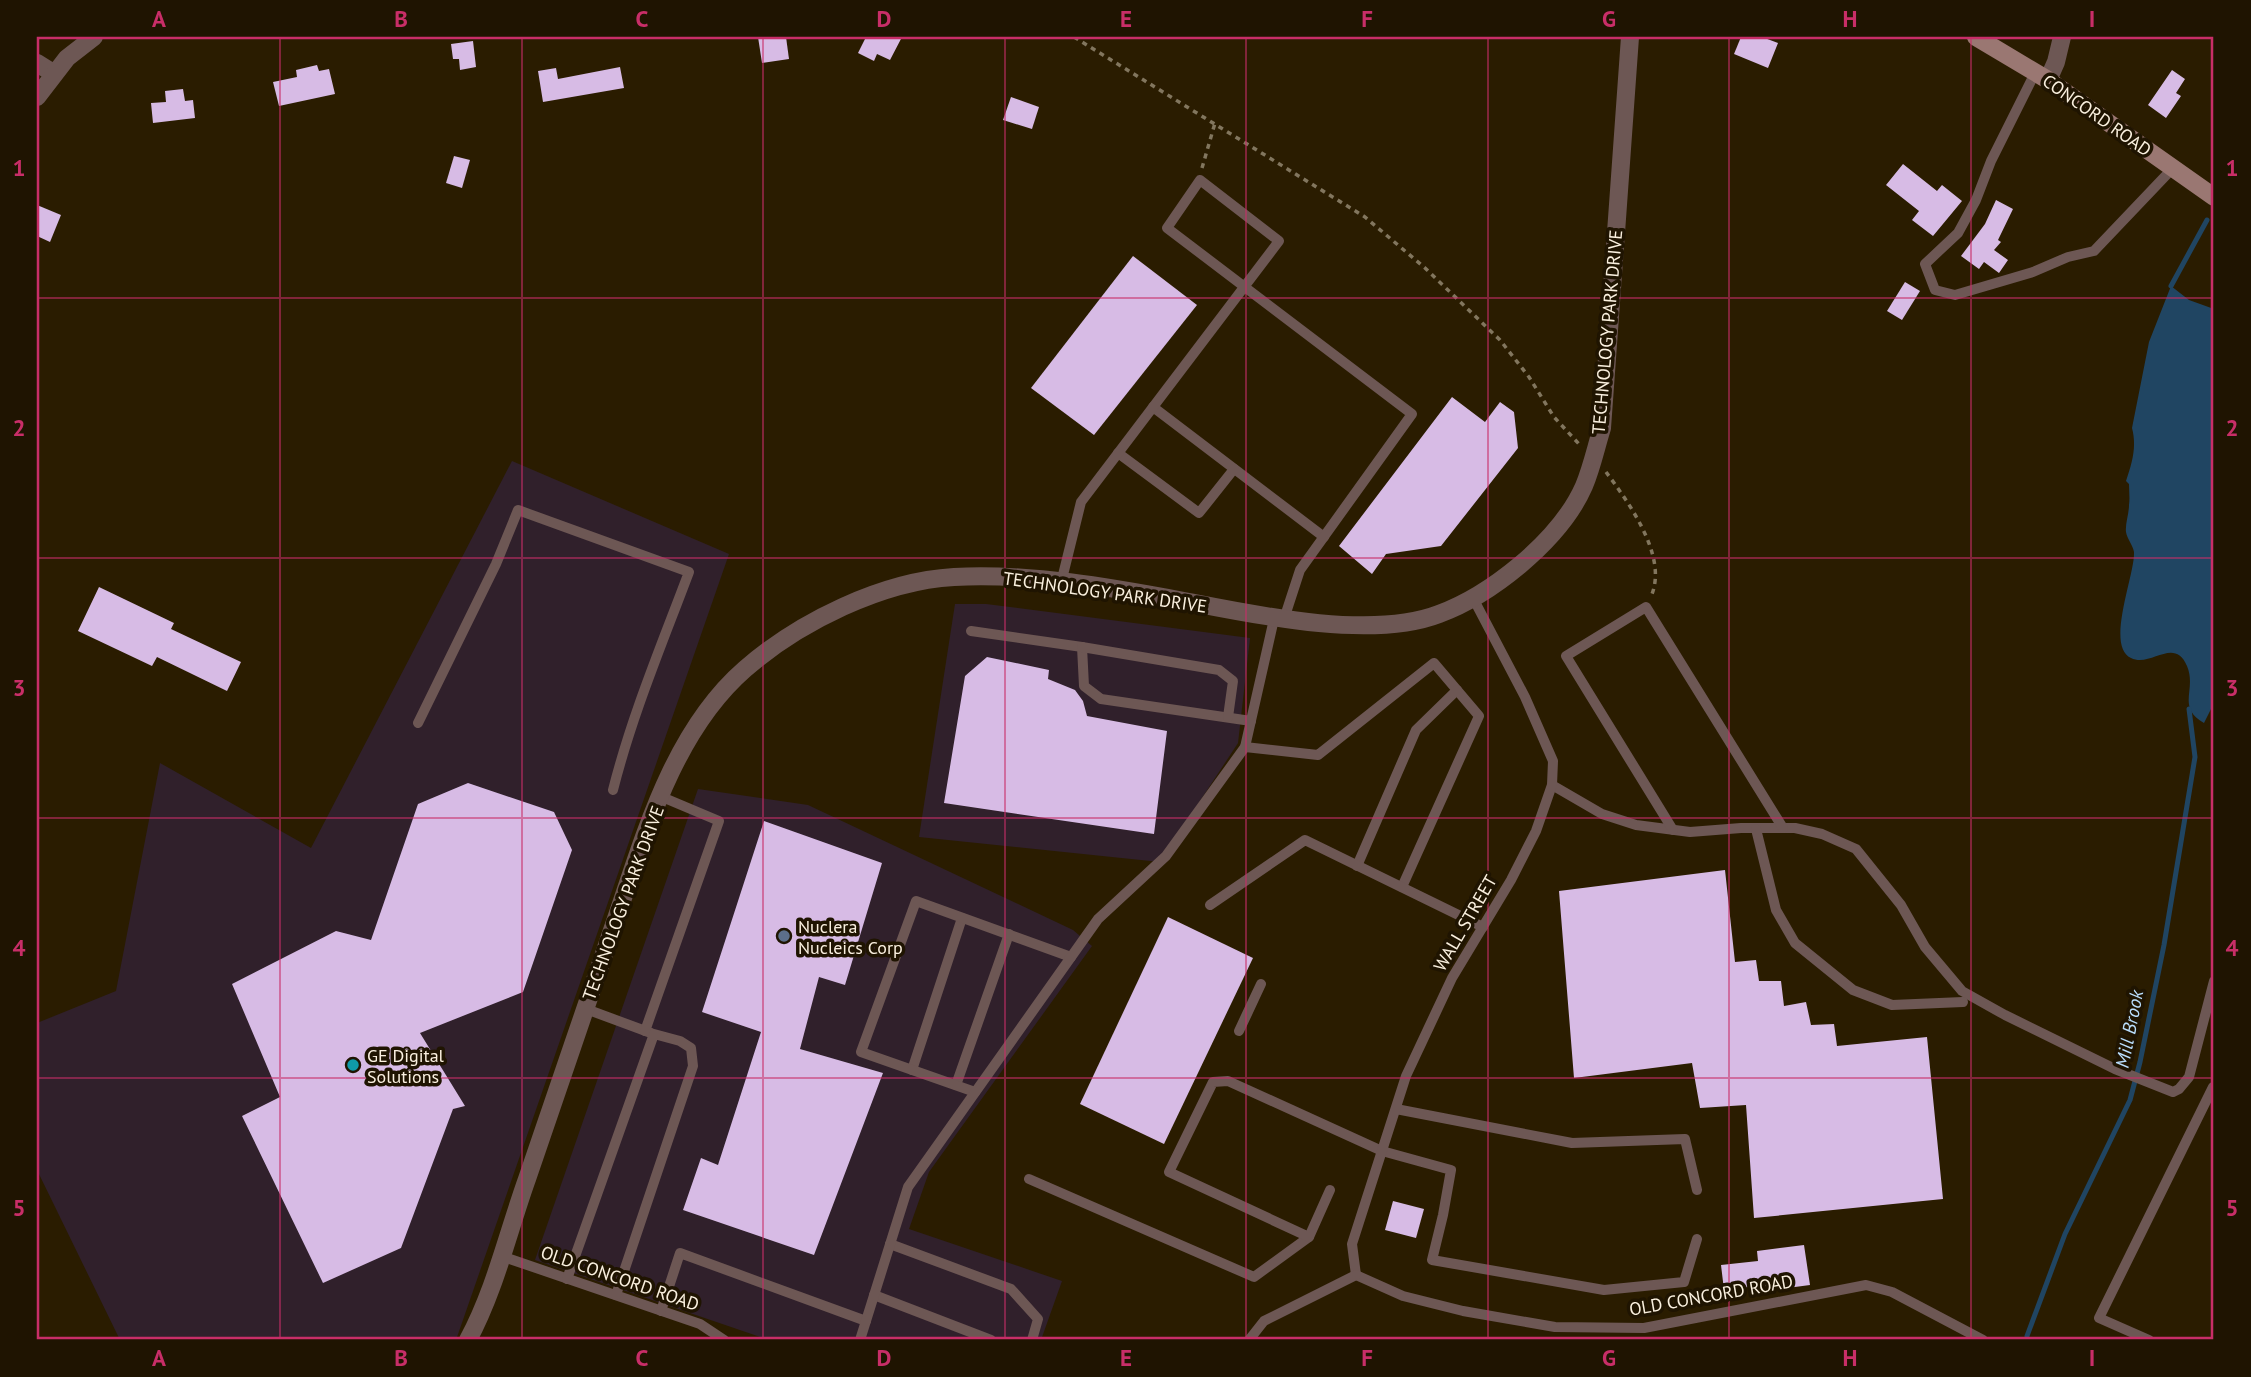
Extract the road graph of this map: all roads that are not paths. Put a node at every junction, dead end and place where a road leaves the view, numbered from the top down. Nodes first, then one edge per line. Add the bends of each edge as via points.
1 (94, 37) edge
2 (1630, 37) edge
3 (1976, 37) edge
4 (2062, 37) edge
5 (37, 64) edge
6 (53, 73) junction
7 (2042, 76) junction
8 (37, 97) edge
9 (2173, 168) junction
10 (2214, 197) edge
11 (1244, 286) junction
12 (1153, 407) junction
13 (1118, 453) junction
14 (1234, 469) junction
15 (1324, 537) junction
16 (1062, 583) junction
17 (1474, 597) junction
18 (1279, 619) junction
19 (971, 631) dead end
20 (1082, 647) junction
21 (1457, 690) junction
22 (1228, 717) junction
23 (1251, 721) junction
24 (418, 723) dead end
25 (1245, 747) junction
26 (1552, 785) junction
27 (613, 790) dead end
28 (662, 797) junction
29 (1783, 828) junction
30 (1755, 829) junction
31 (1673, 830) junction
32 (1357, 866) junction
33 (1402, 887) junction
34 (1210, 905) dead end
35 (962, 918) junction
36 (1483, 927) junction
37 (1009, 934) junction
38 (1071, 957) junction
39 (2214, 981) edge
40 (1262, 984) dead end
41 (1963, 1002) dead end
42 (586, 1009) junction
43 (1239, 1031) dead end
44 (650, 1032) junction
45 (912, 1070) junction
46 (956, 1085) junction
47 (2213, 1087) edge
48 (975, 1091) junction
49 (1396, 1109) junction
50 (1382, 1152) junction
51 (1029, 1179) dead end
52 (1698, 1190) dead end
53 (1330, 1191) dead end
54 (1309, 1237) junction
55 (1697, 1239) dead end
56 (890, 1244) junction
57 (501, 1256) junction
58 (1356, 1275) junction
59 (567, 1279) junction
60 (616, 1295) junction
61 (874, 1295) junction
62 (661, 1311) junction
63 (866, 1321) junction
64 (468, 1340) edge
65 (724, 1340) edge
66 (860, 1340) edge
67 (991, 1340) edge
68 (1032, 1340) edge
69 (1249, 1340) edge
70 (1983, 1340) edge
71 (2149, 1340) edge

1 - 6 street
2 - 17 street, TECHNOLOGY PARK DRIVE via 1602,428 1583,488 1567,516 1544,545
3 - 7 main road, CONCORD ROAD
4 - 7 street via 2056,62
5 - 6 street
6 - 8 street
7 - 9 main road, CONCORD ROAD
7 - 9 lane via 1991,161 1958,233 1925,264 1935,290 1955,295 2094,251
9 - 10 main road, CONCORD ROAD
11 - 11 lane via 1167,228 1200,180 1279,241
11 - 12 lane
11 - 15 lane via 1412,414
12 - 13 lane
12 - 14 lane
13 - 14 lane via 1199,513
13 - 16 lane via 1081,502
14 - 15 lane
15 - 18 lane via 1300,570
16 - 18 street, TECHNOLOGY PARK DRIVE
16 - 28 street, TECHNOLOGY PARK DRIVE via 992,576 949,577 900,586 845,606 788,636 722,692 694,731
17 - 18 street, TECHNOLOGY PARK DRIVE via 1437,615 1401,623
17 - 26 lane, WALL STREET via 1553,761
18 - 23 lane
19 - 20 lane
20 - 22 lane via 1084,686 1101,699
20 - 22 lane via 1219,670 1233,681
21 - 25 lane via 1434,663 1318,755
21 - 32 lane via 1416,730
21 - 33 lane via 1479,716
22 - 23 lane
23 - 25 lane
24 - 27 lane via 518,510 689,572 644,684
25 - 38 lane via 1166,856 1098,919
26 - 31 lane via 1602,814
26 - 36 lane, WALL STREET via 1536,831
28 - 42 street, TECHNOLOGY PARK DRIVE via 643,839
28 - 44 lane via 719,821
29 - 30 lane
29 - 31 lane via 1646,607 1566,656
29 - 39 lane via 1822,834 1856,849 1901,905 1925,947 1962,990 2115,1069 2172,1092 2189,1077
30 - 31 lane
30 - 41 lane via 1776,909 1795,943 1853,990 1892,1005
32 - 33 lane
32 - 34 lane via 1305,840
33 - 36 lane
35 - 37 lane
35 - 45 lane
35 - 45 lane via 916,901 861,1052
36 - 49 lane, WALL STREET via 1452,978 1406,1076
37 - 38 lane
37 - 46 lane
38 - 48 lane
40 - 43 lane
42 - 44 lane
42 - 57 street, TECHNOLOGY PARK DRIVE
44 - 59 lane
44 - 60 lane via 691,1048 692,1066
45 - 46 lane
46 - 48 lane
47 - 71 lane via 2099,1318
48 - 56 lane via 908,1187
49 - 50 lane, WALL STREET
49 - 52 lane via 1572,1143 1685,1139
50 - 54 lane via 1228,1081 1213,1082 1169,1172
50 - 55 lane via 1451,1170 1432,1260 1604,1290 1684,1283
50 - 58 lane, WALL STREET via 1352,1244
51 - 54 lane via 1254,1277
53 - 54 lane
56 - 61 lane
56 - 68 lane via 1011,1289 1038,1319
57 - 59 lane, OLD CONCORD ROAD
57 - 64 street, TECHNOLOGY PARK DRIVE
58 - 69 lane via 1264,1321
58 - 70 lane, OLD CONCORD ROAD via 1402,1296 1463,1311 1555,1327 1609,1329 1644,1328 1866,1285 1892,1292
59 - 60 lane, OLD CONCORD ROAD
60 - 62 lane, OLD CONCORD ROAD
61 - 63 lane
61 - 67 lane
62 - 63 lane via 680,1253
62 - 65 lane, OLD CONCORD ROAD via 701,1324
63 - 66 lane

